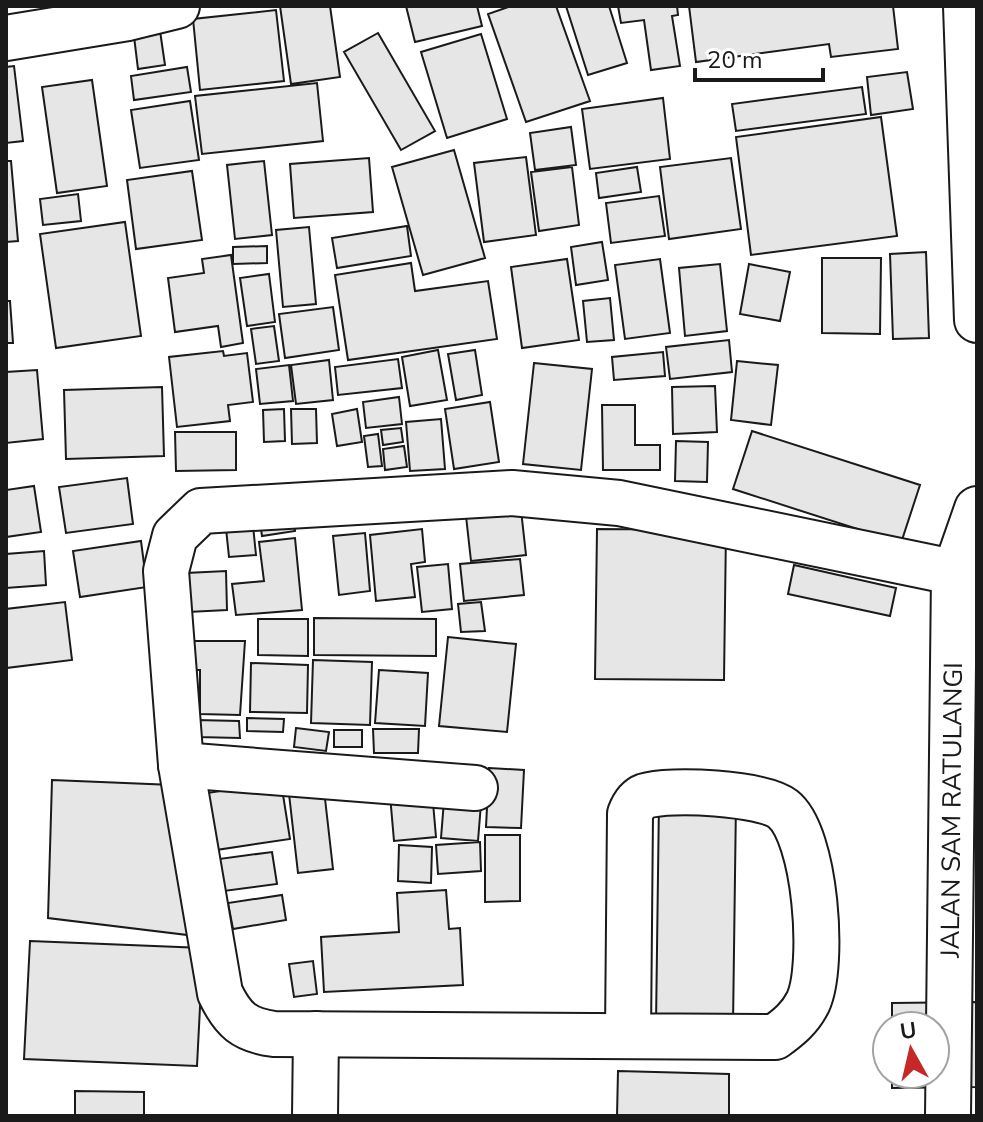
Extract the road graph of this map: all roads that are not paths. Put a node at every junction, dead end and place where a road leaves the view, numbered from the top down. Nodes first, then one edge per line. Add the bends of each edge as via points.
1 (177, 6) edge
2 (966, 6) edge
3 (87, 16) edge
4 (6, 38) edge
5 (977, 320) edge
6 (977, 509) edge
7 (966, 576) edge
8 (965, 726) edge
9 (181, 765) junction
10 (475, 788) dead end
11 (316, 1034) junction
12 (628, 1035) junction
13 (315, 1116) edge
14 (948, 1116) edge

1 - 3 street
2 - 5 street
3 - 4 street
6 - 7 street, JALAN SAM RATULANGI
7 - 8 street, JALAN SAM RATULANGI
7 - 9 street via 619,503 527,495 201,511 175,536 166,571
8 - 14 street, JALAN SAM RATULANGI
9 - 10 street
9 - 11 street via 220,993 231,1016 250,1031
11 - 12 street
11 - 13 street
12 - 12 street via 775,1037 797,1021 809,999 818,940 802,836 783,809 760,798 668,793 634,804

